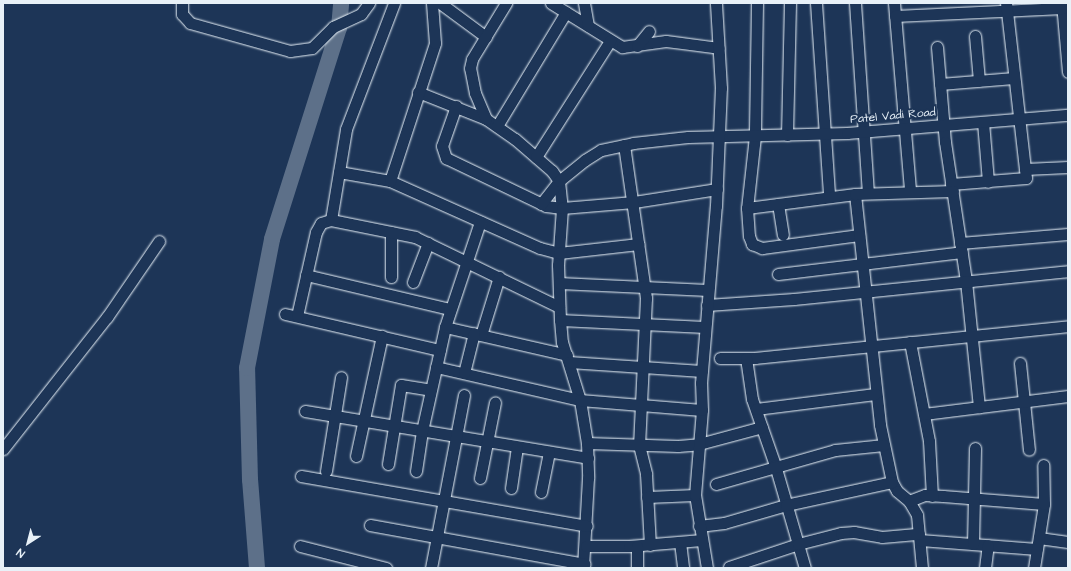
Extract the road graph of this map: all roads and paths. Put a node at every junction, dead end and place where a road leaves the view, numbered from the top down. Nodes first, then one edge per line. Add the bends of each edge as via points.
1 (182, 3) edge
2 (369, 3) edge
3 (394, 3) edge
4 (432, 3) edge
5 (440, 3) edge
6 (506, 3) edge
7 (551, 3) edge
8 (584, 3) edge
9 (716, 3) edge
10 (757, 3) edge
11 (790, 3) edge
12 (816, 3) edge
13 (855, 3) edge
14 (894, 3) edge
15 (1063, 5) edge
16 (1006, 7) edge
17 (566, 12) junction
18 (895, 16) junction
19 (588, 26) junction
20 (649, 31) dead end
21 (975, 36) dead end
22 (486, 37) junction
23 (610, 40) junction
24 (637, 46) junction
25 (937, 47) dead end
26 (719, 48) junction
27 (1068, 72) edge
28 (1014, 78) junction
29 (979, 81) junction
30 (940, 84) junction
31 (418, 92) junction
32 (456, 106) junction
33 (1068, 115) edge
34 (486, 118) junction
35 (1018, 118) junction
36 (984, 122) junction
37 (942, 124) junction
38 (497, 126) junction
39 (904, 127) junction
40 (863, 131) junction
41 (826, 134) junction
42 (786, 135) junction
43 (755, 136) junction
44 (726, 137) junction
45 (624, 145) junction
46 (536, 158) junction
47 (1068, 167) edge
48 (1025, 169) junction
49 (339, 172) junction
50 (390, 181) junction
51 (559, 181) junction
52 (988, 182) junction
53 (952, 188) junction
54 (717, 190) junction
55 (910, 191) junction
56 (868, 192) junction
57 (855, 194) junction
58 (829, 196) junction
59 (634, 202) junction
60 (540, 204) junction
61 (778, 204) junction
62 (562, 208) junction
63 (747, 208) junction
64 (331, 220) junction
65 (480, 222) junction
66 (391, 232) junction
67 (1068, 234) edge
68 (783, 235) dead end
69 (860, 235) junction
70 (159, 241) dead end
71 (428, 243) junction
72 (638, 244) junction
73 (961, 248) junction
74 (559, 253) junction
75 (465, 260) junction
76 (863, 264) junction
77 (1068, 271) edge
78 (778, 274) dead end
79 (306, 275) junction
80 (390, 277) dead end
81 (499, 277) junction
82 (966, 281) junction
83 (413, 282) dead end
84 (559, 283) junction
85 (646, 287) junction
86 (708, 290) junction
87 (866, 291) junction
88 (715, 304) junction
89 (559, 307) junction
90 (450, 309) junction
91 (285, 314) dead end
92 (297, 316) junction
93 (560, 320) junction
94 (644, 326) junction
95 (1068, 326) edge
96 (445, 327) junction
97 (705, 327) junction
98 (478, 334) junction
99 (971, 334) junction
100 (382, 336) junction
101 (910, 342) junction
102 (872, 346) junction
103 (440, 350) junction
104 (568, 358) junction
105 (720, 358) dead end
106 (746, 358) junction
107 (1020, 363) dead end
108 (436, 367) junction
109 (642, 367) junction
110 (702, 371) junction
111 (464, 373) junction
112 (341, 377) dead end
113 (431, 390) junction
114 (875, 394) junction
115 (464, 395) dead end
116 (1068, 396) edge
117 (580, 400) junction
118 (495, 402) dead end
119 (1024, 402) junction
120 (641, 405) junction
121 (979, 407) junction
122 (756, 409) junction
123 (702, 410) junction
124 (305, 412) dead end
125 (924, 414) junction
126 (334, 416) junction
127 (362, 421) junction
128 (394, 427) junction
129 (762, 427) junction
130 (422, 431) junction
131 (455, 437) junction
132 (486, 442) junction
133 (707, 442) junction
134 (587, 443) junction
135 (639, 445) junction
136 (884, 445) junction
137 (517, 447) junction
138 (975, 448) dead end
139 (3, 449) edge
140 (1029, 450) dead end
141 (550, 452) junction
142 (356, 456) dead end
143 (588, 458) junction
144 (388, 464) dead end
145 (775, 465) junction
146 (1043, 465) dead end
147 (326, 471) dead end
148 (416, 471) dead end
149 (301, 476) dead end
150 (480, 478) dead end
151 (892, 482) junction
152 (716, 484) dead end
153 (511, 488) dead end
154 (929, 489) junction
155 (541, 492) dead end
156 (695, 495) junction
157 (647, 497) junction
158 (975, 498) junction
159 (443, 501) junction
160 (909, 501) junction
161 (1044, 504) junction
162 (786, 505) junction
163 (370, 525) dead end
164 (587, 526) junction
165 (699, 526) junction
166 (436, 537) junction
167 (920, 537) junction
168 (702, 540) junction
169 (680, 542) junction
170 (1068, 542) edge
171 (650, 544) junction
172 (798, 544) junction
173 (973, 544) junction
174 (1038, 544) junction
175 (988, 545) junction
176 (300, 546) dead end
177 (586, 546) junction
178 (637, 546) junction
179 (584, 566) edge
180 (729, 567) dead end
181 (383, 568) edge
182 (431, 568) edge
183 (637, 568) edge
184 (683, 568) edge
185 (707, 568) edge
186 (805, 568) edge
187 (922, 568) edge
188 (985, 568) edge
189 (1034, 568) edge

1 - 2 street via 182,14 190,23 290,51 312,48 338,24 360,14
3 - 49 street via 346,129
4 - 31 street via 435,43
5 - 22 street
6 - 22 street
7 - 17 street
8 - 19 street
9 - 26 street
10 - 43 street via 759,41
11 - 42 street
12 - 41 street
13 - 40 street
14 - 18 street
15 - 16 street
15 - 27 street
16 - 18 street
16 - 28 street
17 - 19 street
17 - 38 street
18 - 39 street
19 - 23 street
20 - 24 street
21 - 29 street
22 - 34 street via 472,59 470,68 475,93
23 - 24 street via 622,46
23 - 46 street
24 - 26 street via 666,40
25 - 30 street
26 - 44 street
28 - 29 street
28 - 35 street
29 - 30 street
30 - 37 street
31 - 32 street
31 - 50 street
32 - 34 street
32 - 60 street via 442,146 446,158
33 - 35 street, Patel Vadi Road
34 - 38 street
35 - 36 street, Patel Vadi Road
35 - 48 street
36 - 37 street, Patel Vadi Road
36 - 52 street
37 - 39 street, Patel Vadi Road
37 - 53 street
38 - 46 street
39 - 40 street, Patel Vadi Road
39 - 55 street
40 - 41 street, Patel Vadi Road
40 - 56 street
41 - 42 street, Patel Vadi Road
41 - 58 street
42 - 43 street, Patel Vadi Road
43 - 44 street, Patel Vadi Road
43 - 63 street
44 - 45 street, Patel Vadi Road via 688,137
44 - 54 street
45 - 51 street, Patel Vadi Road via 601,150
45 - 59 street
46 - 51 street
47 - 48 street
48 - 52 street via 1026,178
49 - 50 street
49 - 64 street
50 - 65 street
51 - 60 street, Patel Vadi Road
51 - 62 street
52 - 53 street
53 - 55 street
53 - 73 street
54 - 59 street
54 - 86 street
55 - 56 street
56 - 57 street
57 - 58 street
57 - 69 street
58 - 61 street
59 - 62 street
59 - 72 street
60 - 62 street
61 - 63 street
61 - 68 street
62 - 74 street
63 - 69 street via 749,236 757,247
64 - 66 street
64 - 79 street via 322,224 316,232
65 - 74 street via 540,248
65 - 75 street
66 - 71 street via 415,237
66 - 80 street
67 - 73 street
69 - 76 street
70 - 139 street via 107,316
71 - 75 street
71 - 83 street
72 - 74 street
72 - 85 street
73 - 76 street
73 - 82 street
74 - 84 street
75 - 81 street
75 - 90 street
76 - 78 street
76 - 87 street
77 - 82 street
79 - 90 street
79 - 92 street
81 - 89 street
81 - 98 street
82 - 87 street
82 - 99 street
84 - 85 street
84 - 89 street
85 - 86 street
85 - 94 street
86 - 88 street
87 - 88 street
87 - 102 street
88 - 97 street
89 - 93 street
90 - 96 street
91 - 92 street
92 - 100 street
93 - 94 street
93 - 104 street
94 - 97 street
94 - 109 street
95 - 99 street
96 - 98 street
96 - 103 street
97 - 110 street
98 - 104 street
98 - 111 street
99 - 101 street
99 - 121 street
100 - 103 street
100 - 127 street
101 - 102 street
101 - 125 street
102 - 106 street
102 - 114 street
103 - 108 street
104 - 109 street
104 - 117 street
105 - 106 street
106 - 122 street via 748,380
107 - 119 street
108 - 111 street
108 - 113 street
109 - 110 street
109 - 120 street
110 - 123 street
111 - 117 street
112 - 126 street
113 - 128 street via 401,385
113 - 130 street
114 - 122 street
114 - 136 street
115 - 131 street
116 - 119 street
117 - 120 street
117 - 134 street
118 - 132 street
119 - 121 street
119 - 140 street
120 - 123 street
120 - 135 street
121 - 125 street
122 - 129 street
123 - 133 street
124 - 126 street
125 - 154 street via 931,461
126 - 127 street
126 - 147 street
127 - 128 street
127 - 142 street
128 - 130 street
128 - 144 street
129 - 133 street
129 - 145 street
130 - 131 street
130 - 148 street
131 - 132 street
131 - 159 street
132 - 137 street
132 - 150 street
133 - 135 street via 667,446
133 - 156 street
134 - 135 street
134 - 143 street
135 - 157 street via 646,474
136 - 145 street via 835,450
136 - 151 street
137 - 141 street
137 - 153 street
138 - 158 street
141 - 143 street
141 - 155 street
143 - 164 street
145 - 152 street
145 - 162 street
146 - 161 street
149 - 159 street
151 - 160 street via 897,491
151 - 162 street
154 - 158 street
154 - 160 street
156 - 157 street
156 - 165 street
157 - 171 street
158 - 161 street
158 - 173 street
159 - 164 street
159 - 166 street
160 - 167 street via 917,516
161 - 174 street
162 - 165 street via 724,523
162 - 172 street
163 - 166 street
164 - 177 street
165 - 168 street
166 - 179 street
166 - 182 street
167 - 172 street via 882,537 841,532
167 - 173 street
167 - 187 street
168 - 169 street
168 - 185 street
169 - 171 street
169 - 184 street
170 - 174 street
171 - 178 street
172 - 180 street
172 - 186 street
173 - 175 street
174 - 175 street
174 - 189 street
175 - 188 street
176 - 181 street
177 - 178 street
177 - 179 street
178 - 183 street

